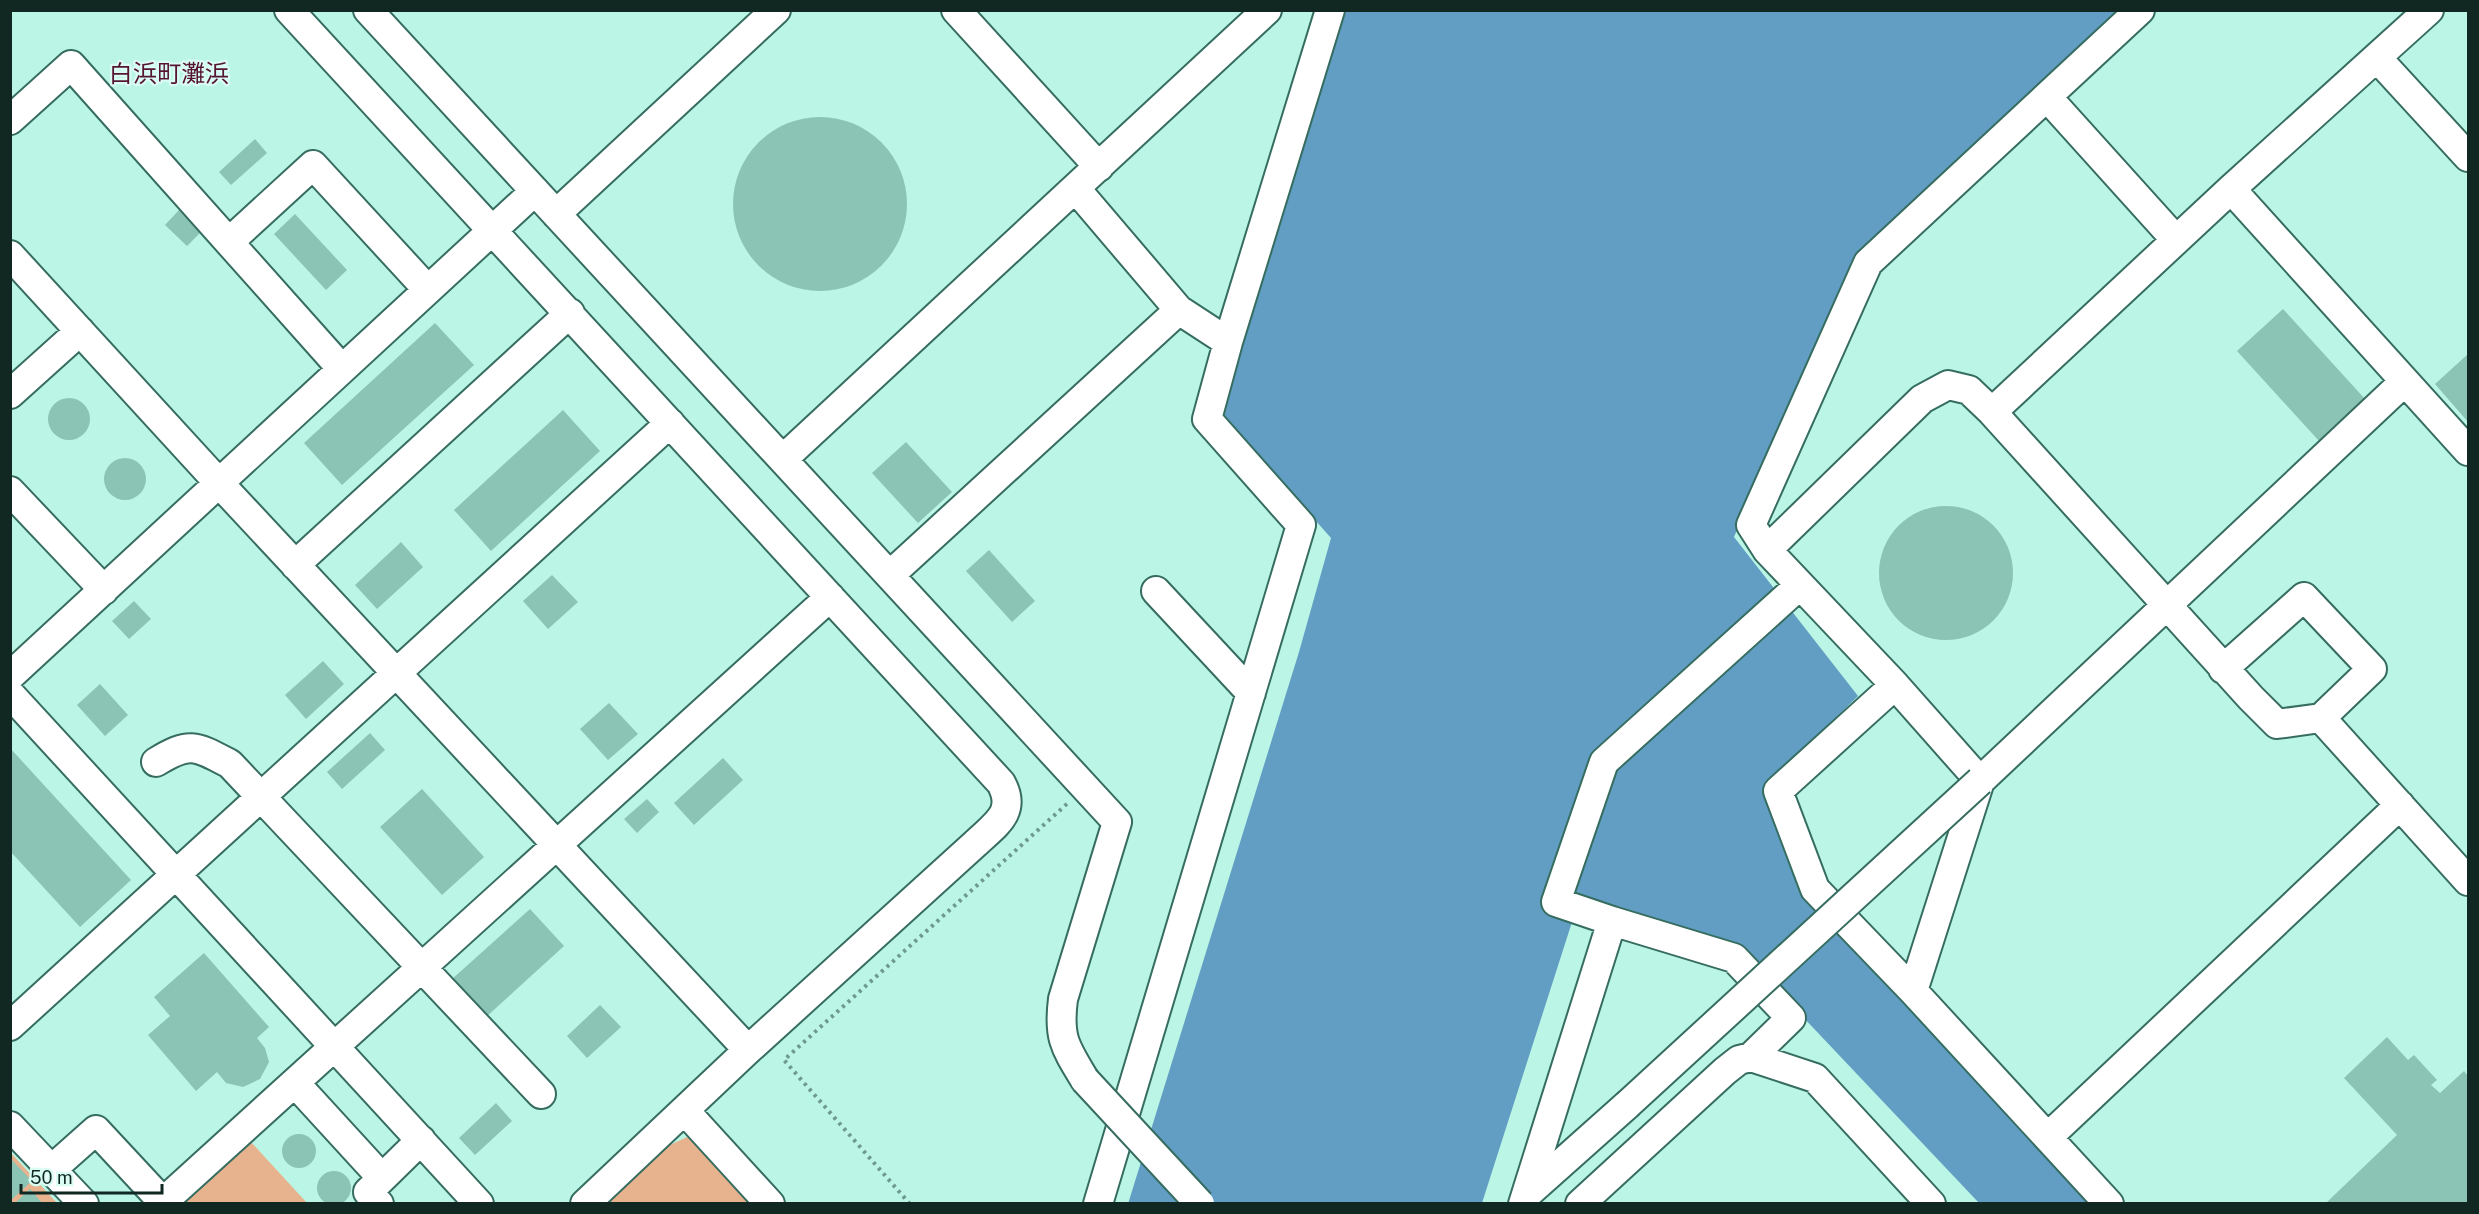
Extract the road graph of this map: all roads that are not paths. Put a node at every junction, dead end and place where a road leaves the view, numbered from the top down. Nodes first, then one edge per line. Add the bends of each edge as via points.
1 (289, 10) edge
2 (368, 10) edge
3 (776, 10) edge
4 (956, 10) edge
5 (1267, 10) edge
6 (1330, 10) edge
7 (2140, 10) edge
8 (2429, 10) edge
9 (2378, 59) junction
10 (2048, 97) junction
11 (10, 120) edge
12 (2469, 157) edge
13 (1099, 167) junction
14 (1076, 189) junction
15 (2231, 189) junction
16 (535, 191) junction
17 (556, 214) junction
18 (494, 230) junction
19 (2176, 240) junction
20 (229, 243) junction
21 (10, 255) edge
22 (428, 290) junction
23 (1179, 310) junction
24 (570, 313) junction
25 (80, 331) junction
26 (1228, 342) junction
27 (342, 369) junction
28 (2404, 382) junction
29 (10, 394) edge
30 (1992, 412) junction
31 (670, 423) junction
32 (2469, 452) edge
33 (783, 459) junction
34 (219, 483) junction
35 (10, 491) edge
36 (1767, 550) junction
37 (295, 565) junction
38 (890, 575) junction
39 (1800, 585) junction
40 (104, 590) junction
41 (1156, 591) dead end
42 (830, 597) junction
43 (2165, 606) junction
44 (2223, 669) junction
45 (396, 672) junction
46 (10, 676) edge
47 (1895, 685) junction
48 (1251, 693) junction
49 (10, 694) edge
50 (2321, 718) junction
51 (156, 762) dead end
52 (1980, 781) junction
53 (262, 798) junction
54 (2400, 806) junction
55 (556, 845) junction
56 (176, 873) junction
57 (2469, 881) edge
58 (1612, 921) junction
59 (422, 968) junction
60 (1913, 991) junction
61 (10, 1026) edge
62 (335, 1046) junction
63 (748, 1050) junction
64 (1751, 1057) junction
65 (295, 1083) junction
66 (541, 1094) dead end
67 (685, 1111) junction
68 (10, 1125) edge
69 (2048, 1137) junction
70 (421, 1140) junction
71 (51, 1170) junction
72 (380, 1191) edge
73 (1524, 1199) edge
74 (84, 1203) edge
75 (479, 1203) edge
76 (585, 1203) edge
77 (770, 1203) edge
78 (1098, 1203) edge
79 (1200, 1203) edge
80 (1580, 1203) edge
81 (1931, 1203) edge
82 (2109, 1203) edge

1 - 18 street
2 - 16 street
3 - 17 street
4 - 13 street
5 - 13 street
6 - 26 street
7 - 10 street
8 - 9 street
9 - 12 street
9 - 15 street
10 - 19 street
10 - 36 street via 1868,263 1751,525
11 - 20 street via 71,65
13 - 14 street
14 - 23 street
14 - 33 street
15 - 19 street
15 - 28 street
16 - 17 street
16 - 18 street
17 - 33 street
18 - 22 street
18 - 24 street
19 - 30 street
20 - 22 street via 313,165
20 - 27 street
21 - 25 street
22 - 27 street
23 - 26 street
23 - 38 street
24 - 31 street
24 - 37 street
25 - 29 street
25 - 34 street
26 - 48 street via 1207,419 1301,525
27 - 34 street
28 - 32 street
28 - 43 street
30 - 36 street via 1969,390 1948,385 1922,399
30 - 43 street
31 - 42 street
31 - 45 street
33 - 38 street
34 - 37 street
34 - 40 street
35 - 40 street
36 - 39 street
37 - 45 street
38 - 79 street, bridge via 1117,822 1063,999 1059,1024 1067,1051 1085,1080
39 - 47 street
39 - 58 street via 1604,762 1556,902
40 - 46 street
41 - 48 street
42 - 55 street
42 - 63 street via 1000,783 1007,795 1008,808 976,843
43 - 44 street
43 - 52 street
44 - 50 street via 2277,724
44 - 50 street via 2304,597 2372,669
45 - 53 street
45 - 55 street
47 - 52 street
47 - 60 street via 1778,791 1815,889
48 - 78 street
49 - 56 street
50 - 54 street
51 - 53 street via 178,748 202,749 230,764
52 - 60 street
52 - 73 street, bridge
53 - 56 street
53 - 59 street
54 - 57 street
54 - 69 street
55 - 59 street
55 - 63 street
56 - 61 street
56 - 62 street
58 - 64 street via 1734,958 1791,1018
58 - 73 street
59 - 62 street
59 - 66 street
60 - 69 street
62 - 65 street
62 - 70 street
63 - 67 street
64 - 80 street via 1739,1060 1725,1071
64 - 81 street via 1815,1078
65 - 71 street via 162,1202 96,1130
65 - 72 street
67 - 76 street
67 - 77 street
68 - 71 street
69 - 82 street
70 - 72 street
70 - 75 street
71 - 74 street

